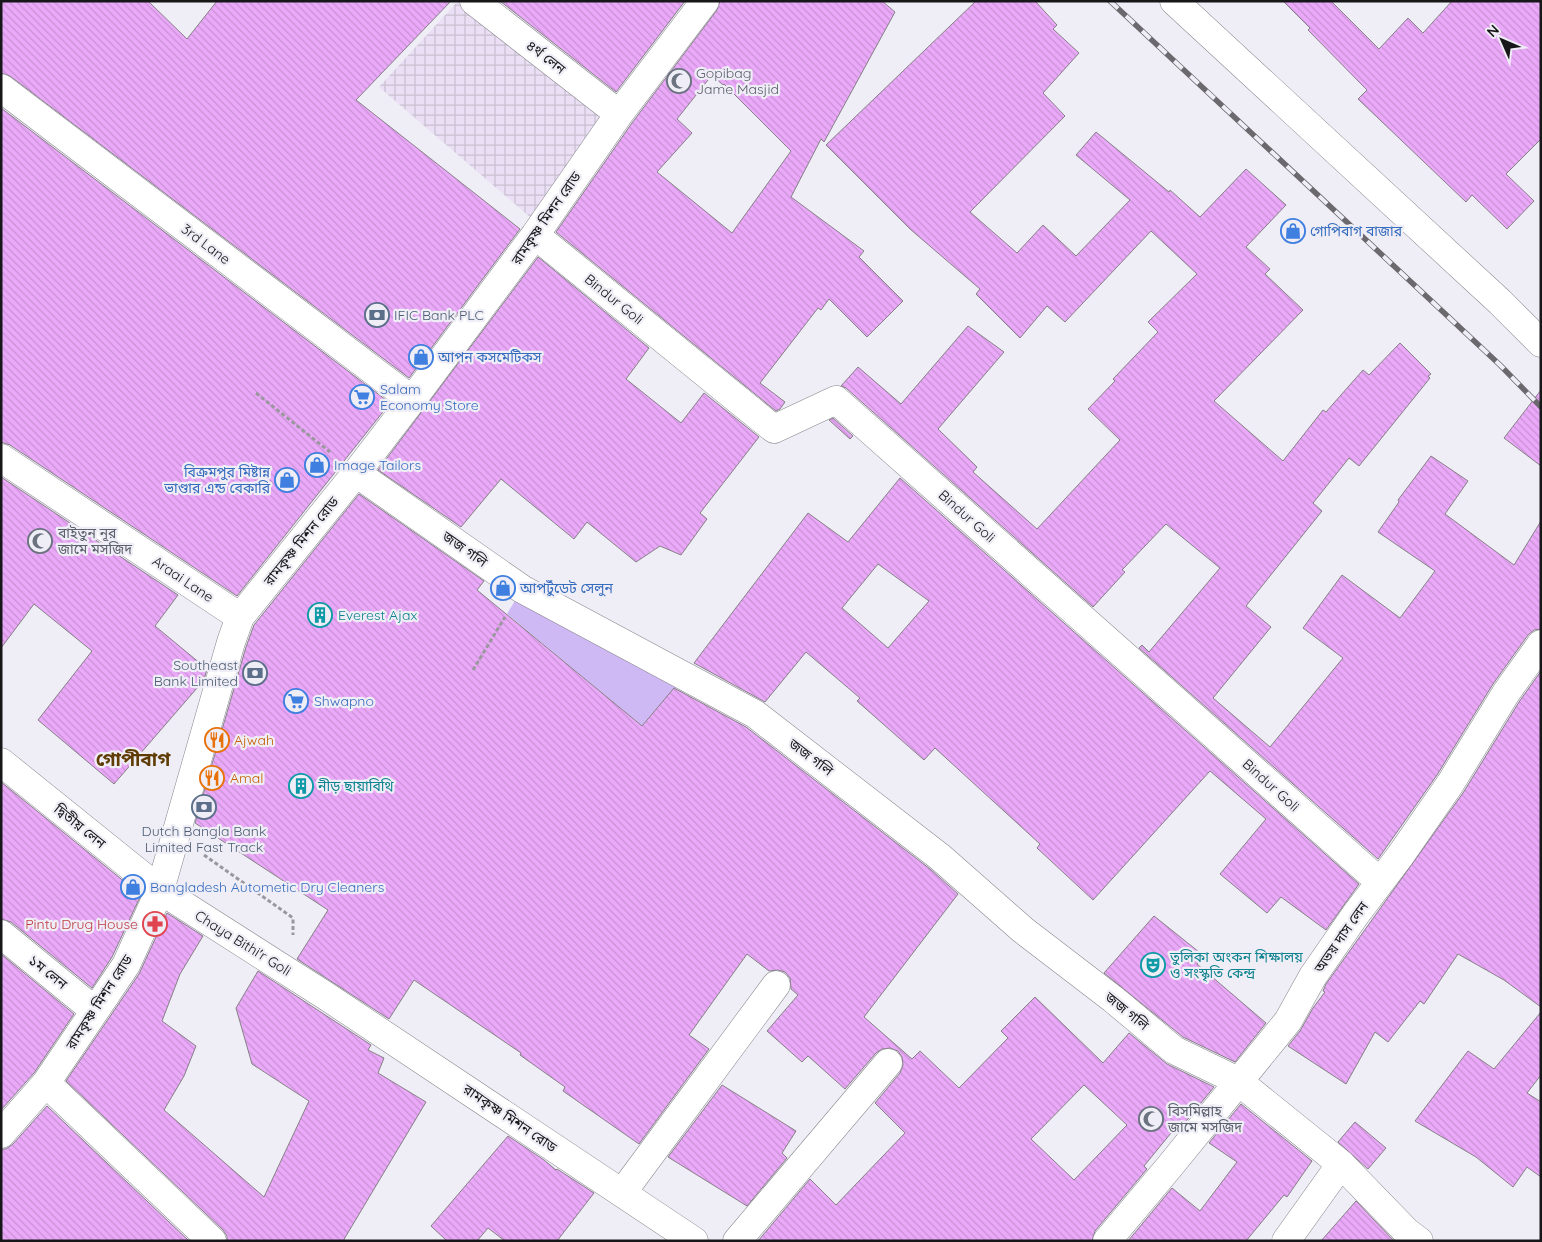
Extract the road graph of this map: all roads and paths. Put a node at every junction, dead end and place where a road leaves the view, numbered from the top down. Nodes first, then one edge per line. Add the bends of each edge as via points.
1 (474, 1) edge
2 (705, 1) edge
3 (1174, 1) edge
4 (1, 88) edge
5 (619, 114) junction
6 (535, 235) junction
7 (1541, 343) edge
8 (256, 392) dead end
9 (412, 400) junction
10 (1, 458) edge
11 (356, 473) junction
12 (522, 589) junction
13 (240, 617) junction
14 (1541, 644) edge
15 (473, 670) dead end
16 (1, 762) edge
17 (199, 852) dead end
18 (1380, 882) junction
19 (160, 890) junction
20 (1, 934) edge
21 (293, 975) junction
22 (776, 985) dead end
23 (326, 996) joint
24 (94, 1010) junction
25 (888, 1063) dead end
26 (1238, 1080) junction
27 (46, 1084) junction
28 (1, 1134) edge
29 (1341, 1164) junction
30 (622, 1193) junction
31 (212, 1241) edge
32 (694, 1241) edge
33 (737, 1241) edge
34 (1107, 1241) edge
35 (1286, 1241) edge
36 (1419, 1241) edge

1 - 5 street, ৪র্থ লেন
2 - 5 street, রামকৃষ্ণ মিশন রোড
3 - 7 street
4 - 9 street, 3rd Lane
5 - 6 street, রামকৃষ্ণ মিশন রোড
6 - 9 street, রামকৃষ্ণ মিশন রোড
6 - 18 street, Bindur Goli via 774,429 836,400
8 - 11 path
9 - 11 street, রামকৃষ্ণ মিশন রোড
10 - 13 street, Araai Lane
11 - 12 street, জজ গলি
11 - 13 street, রামকৃষ্ণ মিশন রোড
12 - 15 path
12 - 26 street, জজ গলি via 755,714 940,857 1023,930 1114,999 1174,1050
13 - 19 street, রামকৃষ্ণ মিশন রোড
14 - 18 street, অভয় দাস লেন via 1506,693 1450,784
16 - 19 street, দ্বিতীয় লেন
17 - 21 path via 294,918
18 - 26 street, অভয় দাস লেন via 1313,976 1288,1021
19 - 21 street, Chaya Bithi'r Goli
19 - 24 street, রামকৃষ্ণ মিশন রোড via 126,965
20 - 24 street, ১ম লেন
21 - 23 street, Chaya Bithi'r Goli
22 - 30 street
23 - 30 street, রামকৃষ্ণ মিশন রোড
24 - 27 street, রামকৃষ্ণ মিশন রোড
25 - 33 street
26 - 29 street, জজ গলি
26 - 34 street, অভয় দাস লেন
27 - 28 street, রামকৃষ্ণ মিশন রোড
27 - 31 street
29 - 35 street
29 - 36 street, জজ গলি
30 - 32 street, রামকৃষ্ণ মিশন রোড

